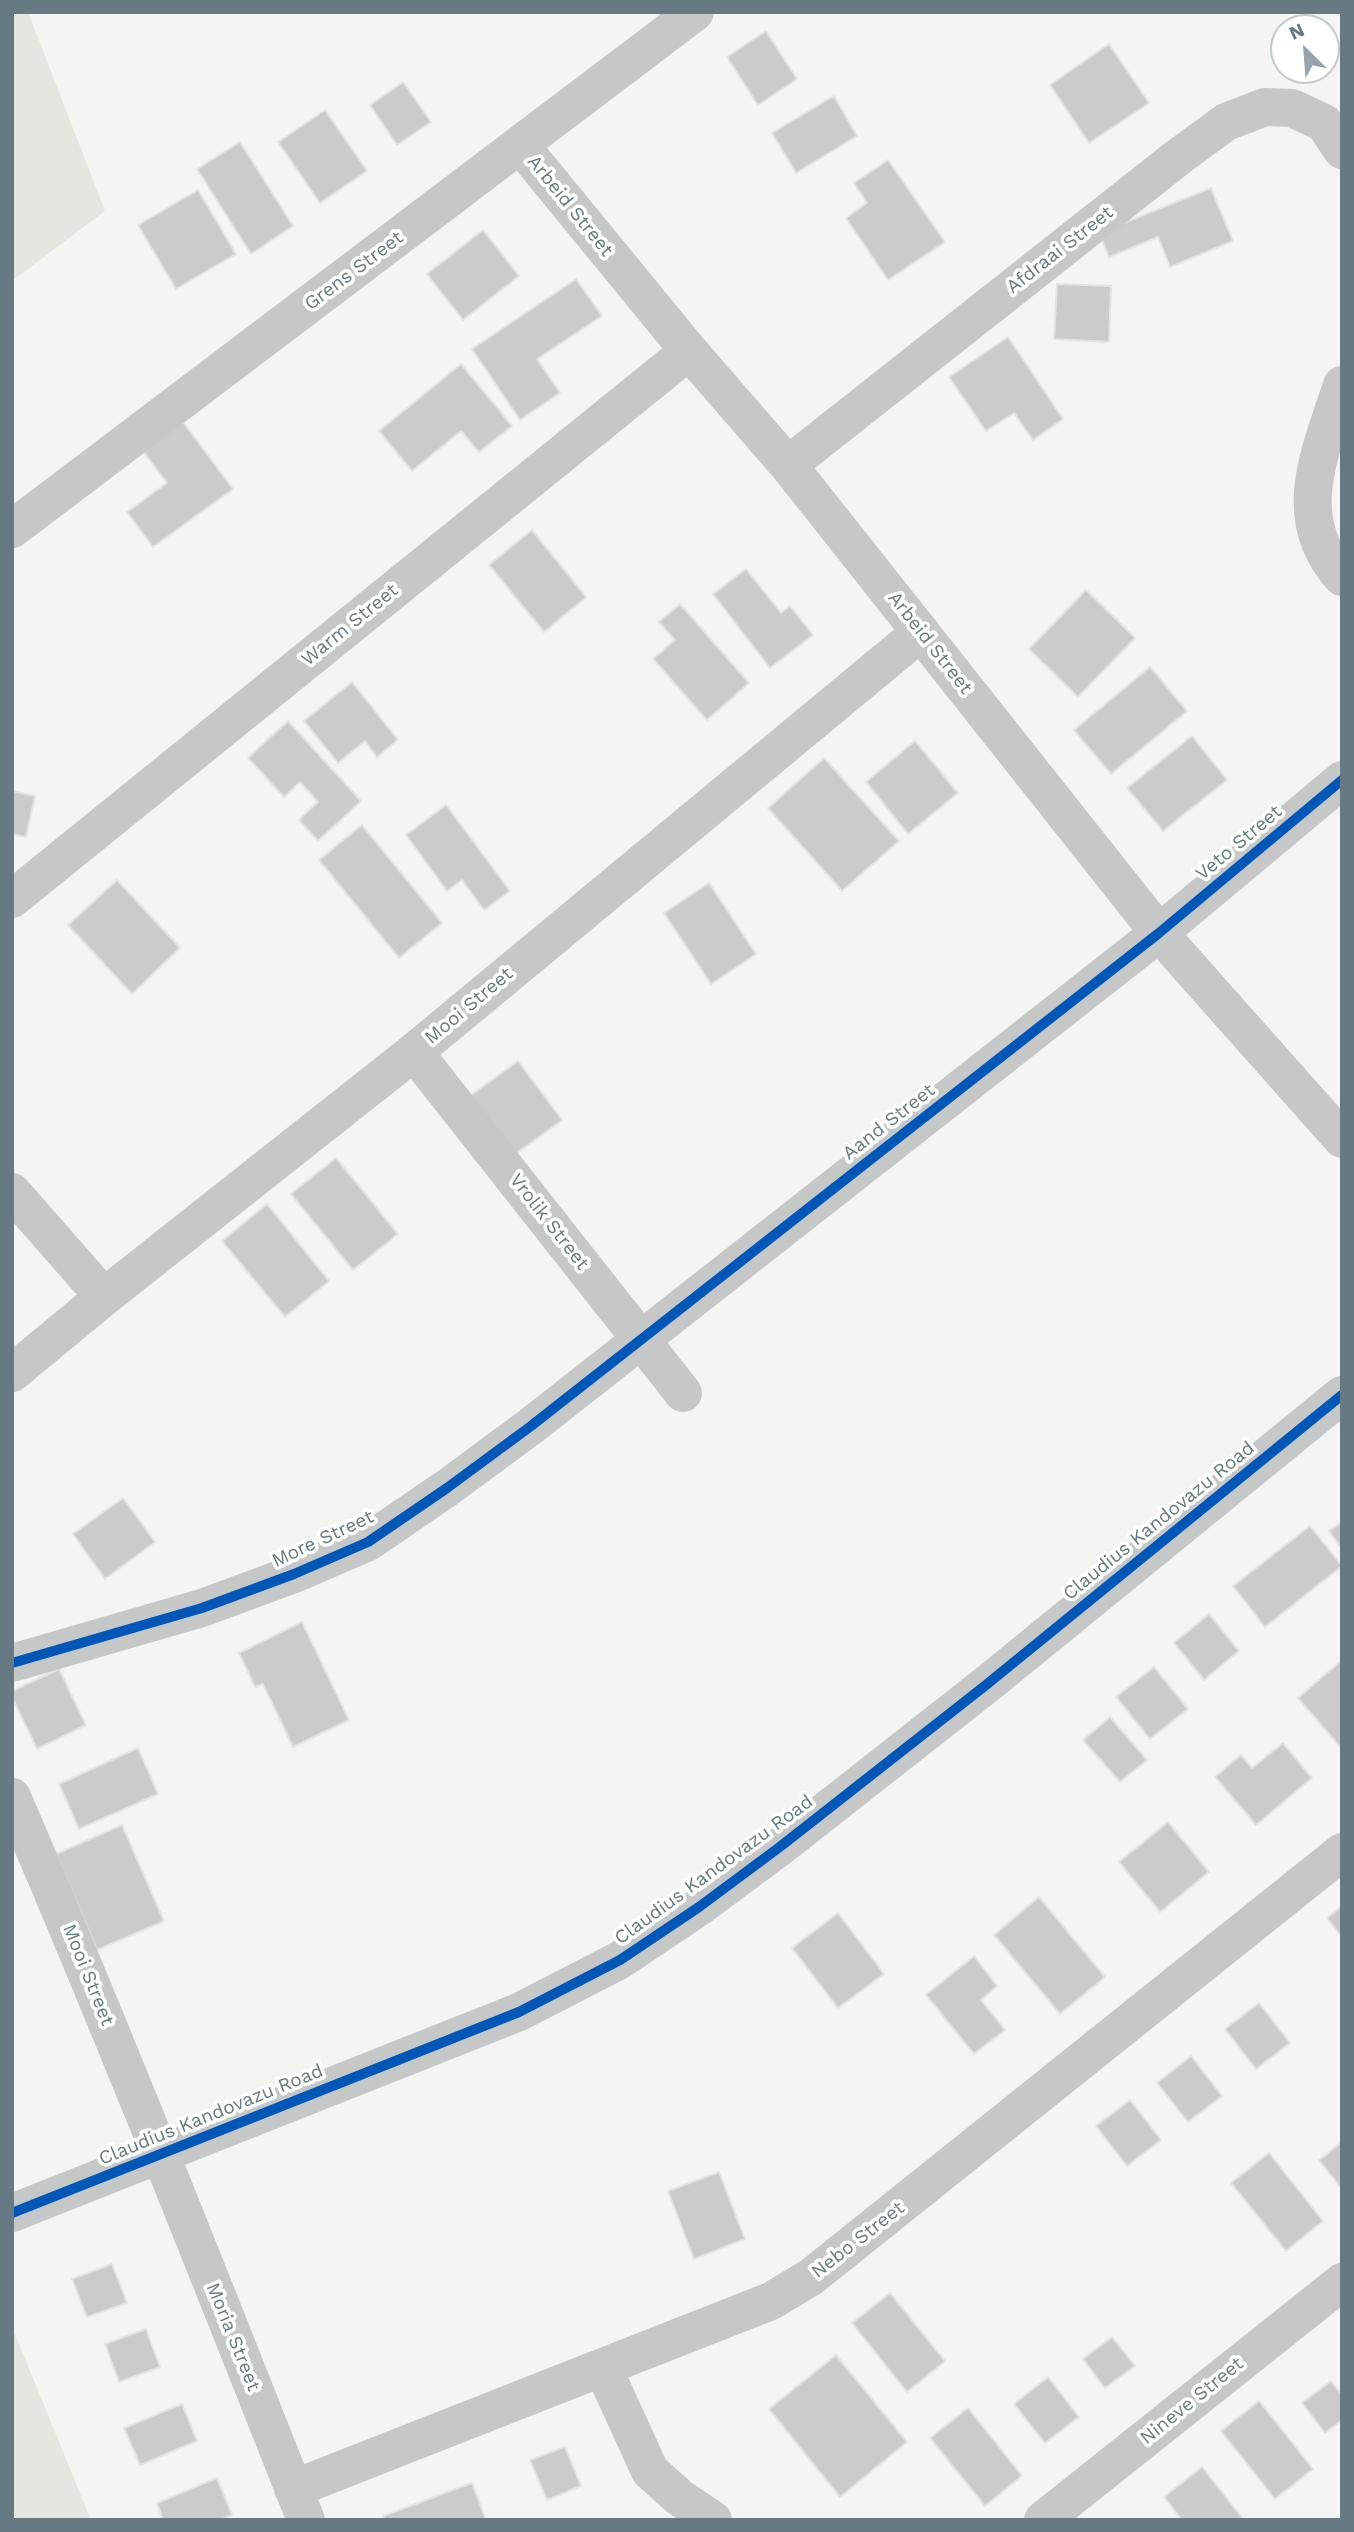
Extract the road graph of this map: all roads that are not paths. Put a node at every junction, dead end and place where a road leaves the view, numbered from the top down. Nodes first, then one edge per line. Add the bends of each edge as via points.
1 (695, 12) edge
2 (521, 146) junction
3 (1342, 150) edge
4 (688, 351) junction
5 (1342, 385) edge
6 (789, 465) junction
7 (12, 529) edge
8 (1342, 577) edge
9 (921, 632) junction
10 (1342, 780) edge
11 (12, 899) edge
12 (1159, 933) junction
13 (414, 1052) junction
14 (1342, 1139) edge
15 (12, 1192) edge
16 (104, 1297) junction
17 (640, 1339) junction
18 (12, 1373) edge
19 (683, 1393) dead end
20 (1342, 1395) edge
21 (12, 1662) edge
22 (12, 1797) edge
23 (1342, 1852) edge
24 (160, 2154) junction
25 (12, 2213) edge
26 (1342, 2282) edge
27 (603, 2368) junction
28 (299, 2504) edge
29 (713, 2520) edge
30 (1043, 2520) edge

1 - 2 street, Grens Street
2 - 4 street, Arbeid Street
2 - 7 street, Grens Street
3 - 6 street, Afdraai Street via 1324,123 1292,108 1265,107 1226,122
4 - 6 street, Arbeid Street
4 - 11 street, Warm Street
5 - 8 street via 1314,475 1312,517 1327,560
6 - 9 street, Arbeid Street
9 - 12 street, Arbeid Street
9 - 13 street, Mooi Street
10 - 12 street, Veto Street
12 - 14 street, Arbeid Street
12 - 17 street, Aand Street
13 - 16 street, Mooi Street
13 - 17 street, Vrolik Street
15 - 16 street
16 - 18 street, Mooi Street
17 - 19 street, Vrolik Street
17 - 21 street, More Street via 531,1426 368,1542 202,1608
20 - 24 street, Claudius Kandovazu Road via 792,1838 620,1960 519,2012
22 - 24 street, Mooi Street
23 - 27 street, Nebo Street via 811,2277 771,2301
24 - 25 street, Claudius Kandovazu Road
24 - 28 street, Moria Street
26 - 30 street, Nineve Street
27 - 28 street, Nebo Street
27 - 29 street via 650,2471

